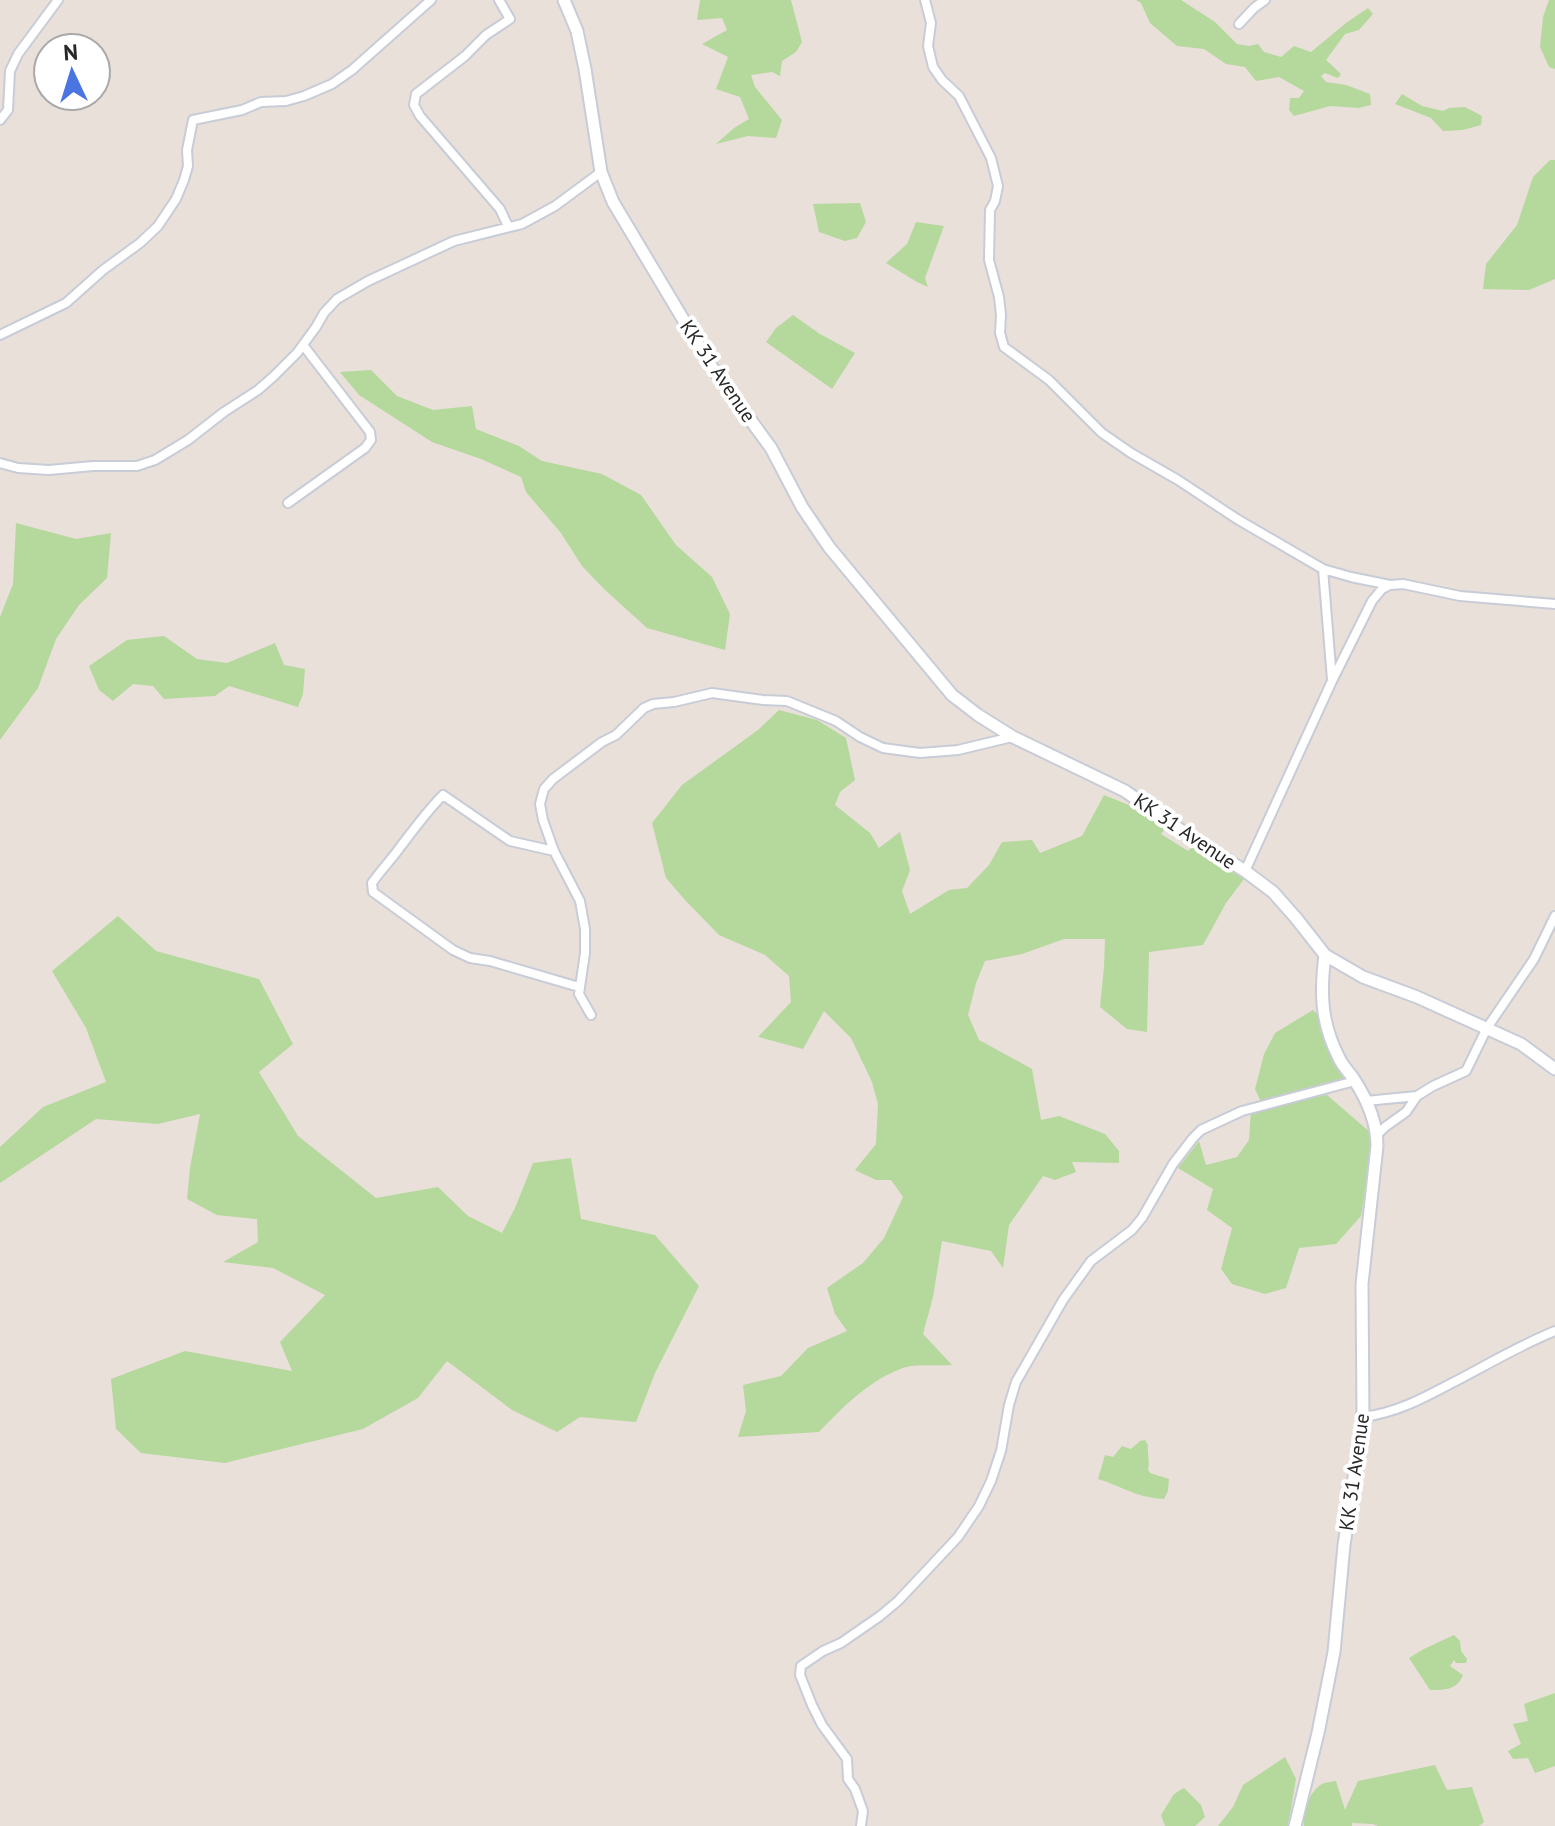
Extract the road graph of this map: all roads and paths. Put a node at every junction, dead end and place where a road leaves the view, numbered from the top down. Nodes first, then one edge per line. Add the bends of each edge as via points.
1 (58, 0) edge
2 (431, 0) edge
3 (499, 0) edge
4 (564, 0) edge
5 (925, 0) edge
6 (1265, 0) edge
7 (1239, 24) dead end
8 (0, 120) edge
9 (601, 172) junction
10 (507, 224) dead end
11 (0, 335) edge
12 (303, 345) junction
13 (0, 463) edge
14 (288, 503) dead end
15 (1323, 569) junction
16 (1390, 585) junction
17 (1555, 604) edge
18 (1332, 681) junction
19 (1013, 737) junction
20 (554, 851) junction
21 (1245, 871) junction
22 (1555, 916) edge
23 (1325, 955) junction
24 (579, 987) junction
25 (591, 1015) dead end
26 (1487, 1028) junction
27 (1555, 1069) edge
28 (1355, 1081) junction
29 (1417, 1096) junction
30 (1366, 1101) junction
31 (1377, 1135) junction
32 (1555, 1331) edge
33 (1363, 1417) junction
34 (861, 1826) edge
35 (1295, 1826) edge

1 - 8 street via 18,54 10,71 8,110
2 - 11 street via 332,84 286,101 261,102 193,120 184,180 158,226 66,303
3 - 10 street via 510,19 416,94 414,105
4 - 9 main road, KK 31 Avenue via 583,57
5 - 15 street via 933,67 959,96 991,158 998,186 990,210 989,260 1004,347 1049,380 1102,433
6 - 7 street
9 - 12 street via 522,224 454,241 368,281 337,299
9 - 19 main road, KK 31 Avenue via 613,202 711,366 771,448 829,547 952,695
12 - 13 street via 258,390 145,464 49,470
12 - 14 street via 371,440
15 - 16 street
15 - 18 street
16 - 17 street
16 - 18 street via 1372,601
18 - 21 street
19 - 20 street via 920,753 883,748 787,701 712,693 653,704 544,789 540,804
19 - 21 main road, KK 31 Avenue via 1125,791
20 - 24 street via 580,901 585,953
20 - 24 street via 510,841 443,795 377,875 373,892 470,958
21 - 23 main road, KK 31 Avenue via 1273,892
22 - 26 street via 1534,959
23 - 26 main road via 1363,977
23 - 28 main road, KK 31 Avenue via 1323,1012 1339,1059
24 - 25 street
26 - 27 main road
26 - 29 street via 1466,1071
28 - 30 main road, KK 31 Avenue
28 - 34 street via 1242,1111 1193,1138 1142,1218 1091,1261 1063,1300 1016,1382 991,1481 958,1537 880,1616 800,1668 822,1725 847,1759 848,1779 863,1811
29 - 30 street
29 - 31 street
30 - 31 main road, KK 31 Avenue
31 - 33 main road, KK 31 Avenue via 1362,1284
32 - 33 street via 1402,1408
33 - 35 main road, KK 31 Avenue via 1334,1652

